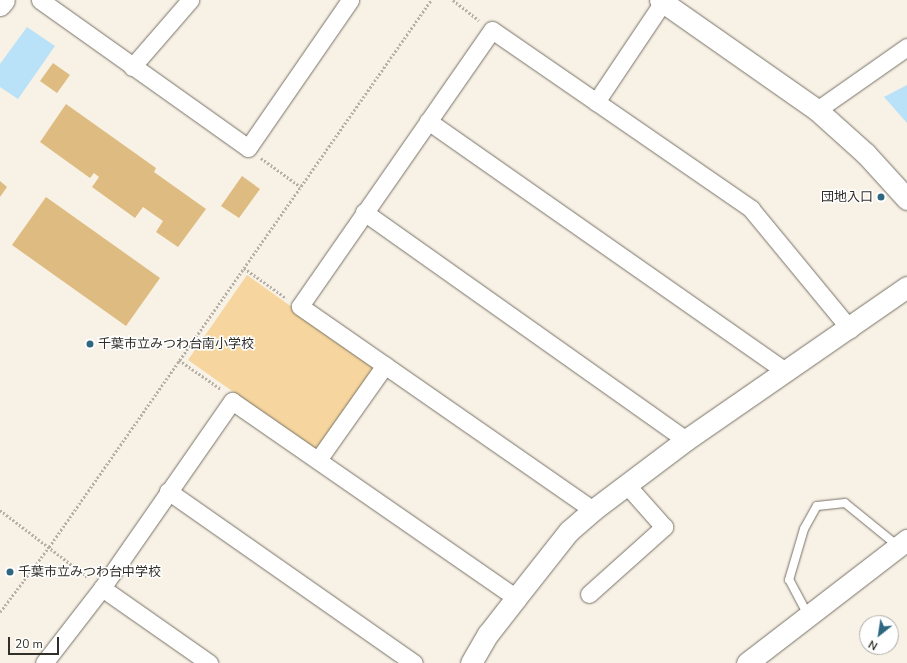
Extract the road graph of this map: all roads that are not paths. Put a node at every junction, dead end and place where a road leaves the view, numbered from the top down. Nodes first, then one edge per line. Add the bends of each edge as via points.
1 (4, 0) edge
2 (40, 0) edge
3 (190, 0) edge
4 (350, 0) edge
5 (661, 1) edge
6 (0, 5) edge
7 (907, 47) edge
8 (132, 67) junction
9 (596, 102) junction
10 (817, 110) junction
11 (428, 121) junction
12 (907, 199) edge
13 (364, 212) junction
14 (907, 287) edge
15 (850, 329) junction
16 (385, 364) junction
17 (785, 371) junction
18 (686, 440) junction
19 (318, 460) junction
20 (626, 484) junction
21 (168, 491) junction
22 (593, 510) junction
23 (903, 544) edge
24 (102, 588) junction
25 (589, 594) dead end
26 (516, 598) junction
27 (809, 616) junction
28 (46, 662) edge
29 (209, 663) edge
30 (414, 663) edge
31 (471, 663) edge
32 (747, 663) edge

1 - 6 street
2 - 8 street
3 - 8 street
4 - 8 street via 248,148
5 - 9 street
5 - 10 street
7 - 10 street
9 - 11 street via 492,30
9 - 15 street via 751,209
10 - 12 street via 866,154
11 - 13 street
11 - 17 street
13 - 16 street via 300,306
13 - 18 street
14 - 15 street
15 - 17 street
16 - 19 street
16 - 22 street
17 - 18 street
18 - 20 street
19 - 21 street via 232,401
19 - 26 street
20 - 22 street
20 - 25 street via 664,527
21 - 24 street
21 - 30 street
22 - 26 street via 570,531
23 - 27 street
23 - 27 lane via 845,503 817,506 804,529 789,580
24 - 28 street
24 - 29 street
26 - 31 street via 488,634
27 - 32 street

